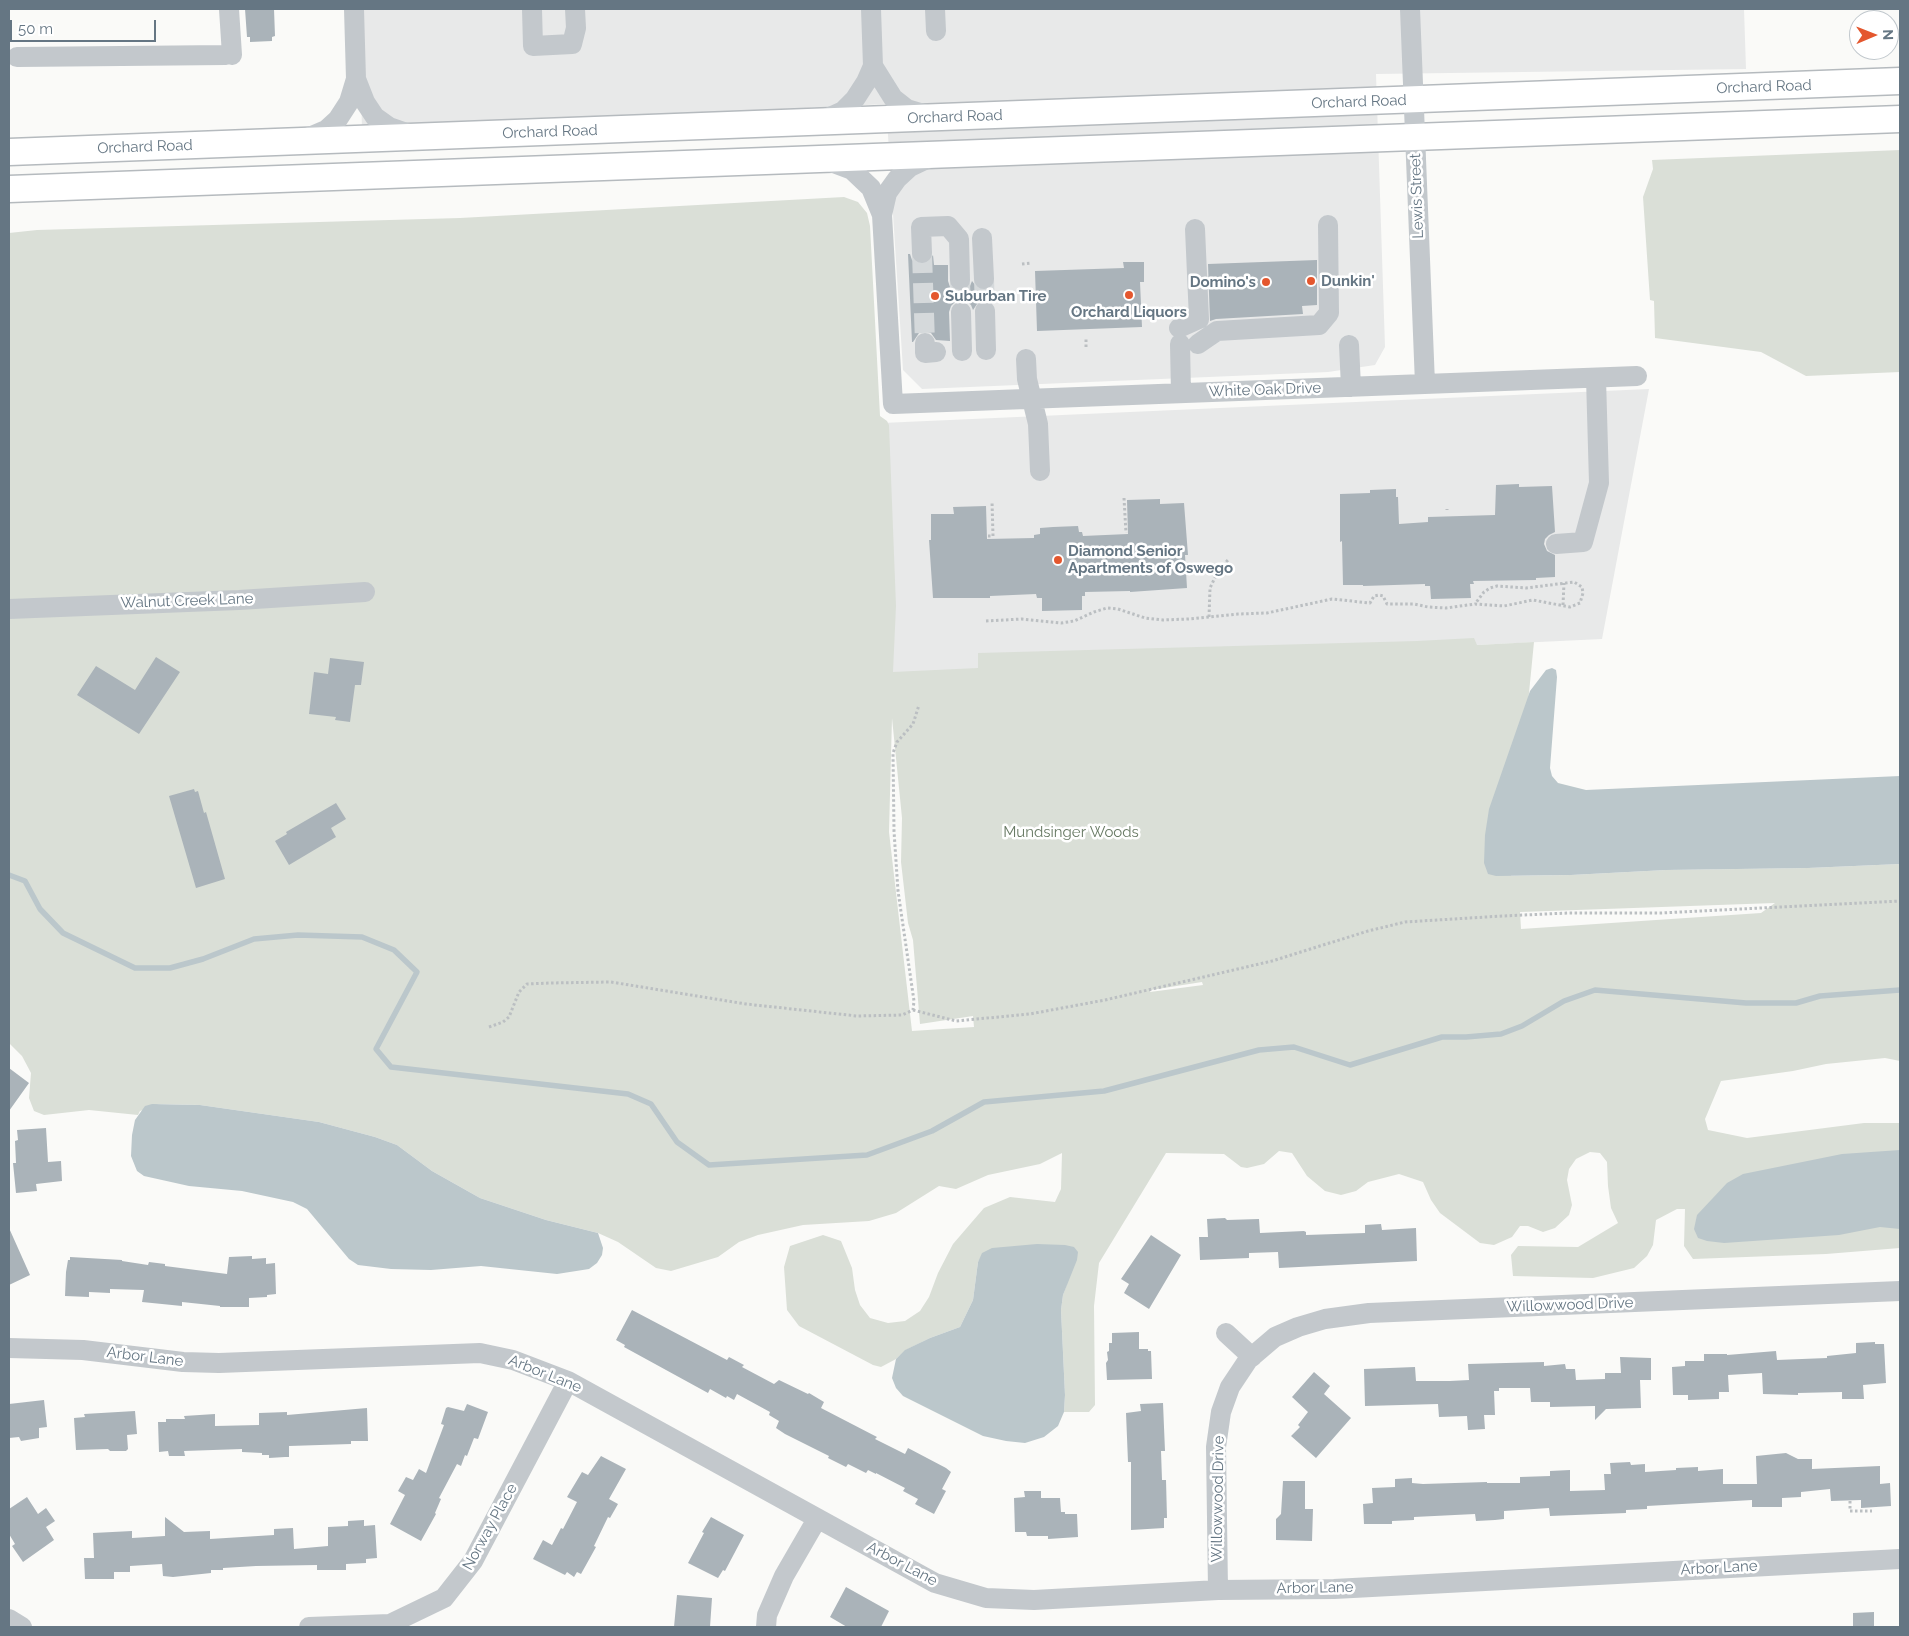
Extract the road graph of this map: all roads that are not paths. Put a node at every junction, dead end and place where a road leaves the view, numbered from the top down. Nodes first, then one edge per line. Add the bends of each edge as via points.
1 (229, 9) edge
2 (237, 9) edge
3 (354, 9) edge
4 (532, 9) edge
5 (575, 9) edge
6 (871, 9) edge
7 (935, 9) edge
8 (1410, 9) edge
9 (936, 30) dead end
10 (232, 55) junction
11 (17, 57) dead end
12 (873, 66) junction
13 (356, 78) junction
14 (1900, 82) edge
15 (1414, 100) junction
16 (934, 118) junction
17 (1900, 119) edge
18 (821, 121) junction
19 (418, 137) junction
20 (1415, 138) junction
21 (298, 142) junction
22 (9, 152) edge
23 (935, 155) junction
24 (822, 159) junction
25 (9, 189) edge
26 (882, 215) junction
27 (1328, 225) dead end
28 (1195, 229) dead end
29 (922, 252) tunnel mouth
30 (972, 280) tunnel mouth
31 (973, 312) tunnel mouth
32 (1185, 339) junction
33 (1350, 345) dead end
34 (974, 351) dead end
35 (1026, 359) dead end
36 (1637, 376) dead end
37 (1596, 378) junction
38 (1425, 384) junction
39 (1350, 387) junction
40 (1181, 393) junction
41 (1033, 399) junction
42 (1040, 470) dead end
43 (1556, 544) dead end
44 (365, 592) dead end
45 (9, 609) edge
46 (1900, 1291) edge
47 (1226, 1333) dead end
48 (9, 1348) edge
49 (1252, 1357) junction
50 (568, 1381) junction
51 (818, 1519) junction
52 (1900, 1559) edge
53 (1218, 1590) junction
54 (9, 1619) edge
55 (22, 1627) edge
56 (309, 1627) edge
57 (766, 1627) edge

1 - 10 street
2 - 10 street
3 - 13 street
4 - 5 street via 534,46 572,44 576,28
6 - 12 street
7 - 9 street
8 - 15 street, Lewis Street
10 - 11 street
12 - 16 street via 893,98 907,109
12 - 18 street via 856,99 843,111
13 - 19 street via 364,102 376,117 389,127
13 - 21 street via 349,102 338,119 326,130
14 - 15 main road, Orchard Road
15 - 16 main road, Orchard Road
15 - 20 street, Lewis Street
16 - 18 main road, Orchard Road
17 - 20 main road
18 - 19 main road, Orchard Road
19 - 21 main road, Orchard Road
20 - 23 main road
20 - 38 street, Lewis Street
21 - 22 main road, Orchard Road
23 - 24 main road
23 - 26 street via 910,167 897,179 887,194
24 - 25 main road
24 - 26 street via 852,170 871,188
26 - 41 street, White Oak Drive via 892,404
27 - 32 street via 1329,313 1319,325 1217,331
28 - 32 street via 1199,319
29 - 30 street via 921,227 948,226 970,238
31 - 34 street
32 - 40 street
33 - 39 street
35 - 41 street
36 - 37 street, White Oak Drive
37 - 38 street, White Oak Drive
37 - 43 street via 1600,483 1583,542
38 - 39 street, White Oak Drive
39 - 40 street, White Oak Drive
40 - 41 street, White Oak Drive
41 - 42 street via 1038,424
44 - 45 street, Walnut Creek Lane
46 - 49 street, Willowwood Drive via 1353,1314 1298,1327 1275,1337
47 - 49 street
48 - 50 street, Arbor Lane via 83,1350 219,1363 480,1353 513,1360
49 - 53 street, Willowwood Drive via 1230,1388 1216,1448
50 - 51 street, Arbor Lane
50 - 56 street, Norway Place via 473,1561 444,1598 390,1624
51 - 53 street, Arbor Lane via 935,1583 986,1598 1034,1600
51 - 57 street via 784,1576 767,1615
52 - 53 street, Arbor Lane via 1334,1589
54 - 55 street

